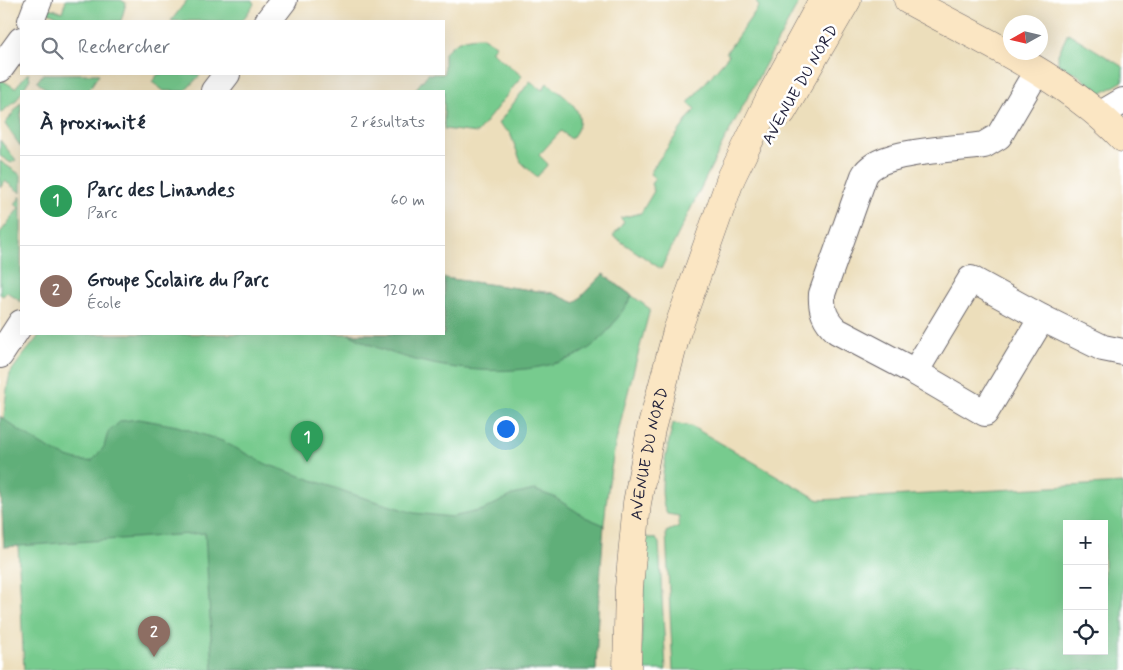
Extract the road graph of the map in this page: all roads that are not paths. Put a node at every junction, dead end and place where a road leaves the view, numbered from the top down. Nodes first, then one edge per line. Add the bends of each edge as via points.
1 (39, 0) edge
2 (284, 0) edge
3 (823, 0) edge
4 (847, 0) edge
5 (908, 0) edge
6 (31, 20) edge
7 (269, 20) edge
8 (20, 41) edge
9 (0, 69) edge
10 (1037, 71) junction
11 (226, 75) edge
12 (215, 90) edge
13 (1112, 108) edge
14 (1123, 138) edge
15 (708, 246) junction
16 (1042, 318) junction
17 (20, 324) edge
18 (1123, 352) edge
19 (0, 354) edge
20 (915, 372) junction
21 (627, 670) edge

1 - 6 street
2 - 7 street
3 - 15 street, AVENUE DU NORD via 731,178
4 - 15 street, AVENUE DU NORD
5 - 10 street
8 - 9 street
10 - 13 street via 1075,94
10 - 20 street via 999,136 991,142 884,160 867,169 864,176 822,294 823,314 836,331
11 - 12 street
13 - 14 street
15 - 21 street, AVENUE DU NORD via 685,304 649,438 632,548
16 - 18 street via 1103,348
16 - 20 street via 971,279
16 - 20 street via 986,413
17 - 19 street

